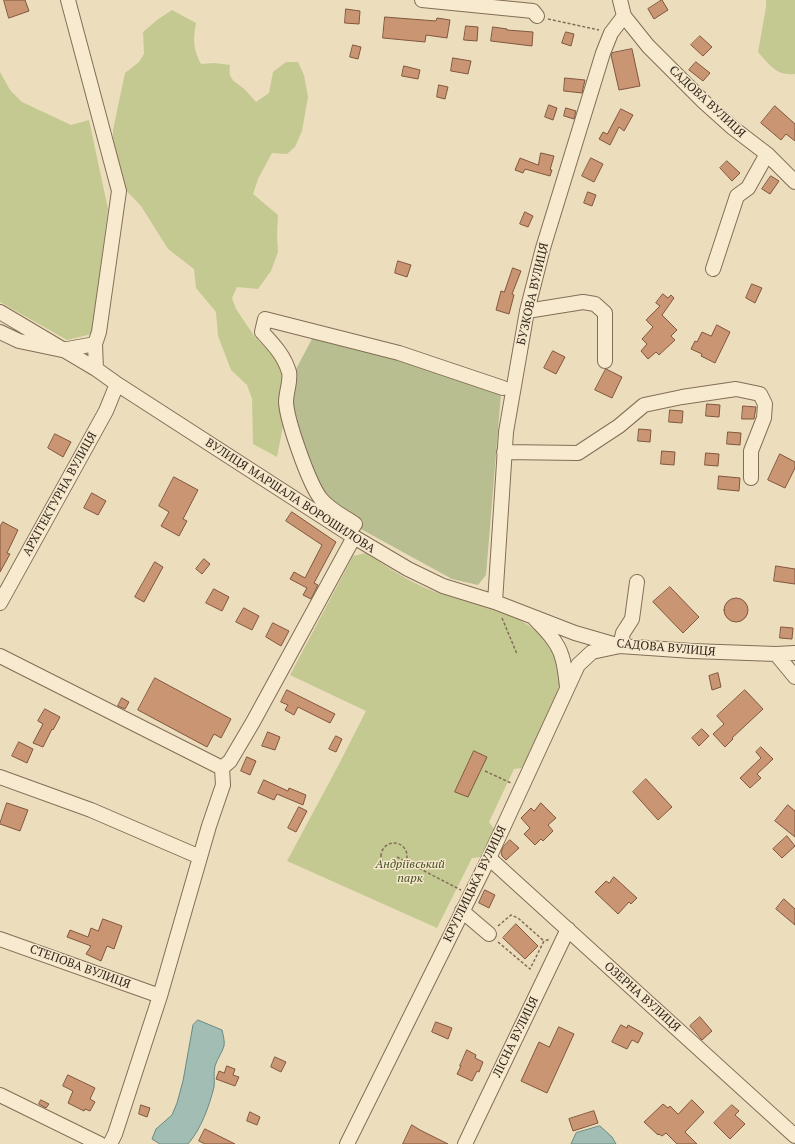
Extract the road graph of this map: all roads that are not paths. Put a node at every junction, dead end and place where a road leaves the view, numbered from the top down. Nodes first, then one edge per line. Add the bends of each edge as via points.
1 (68, 0) edge
2 (422, 0) edge
3 (620, 0) edge
4 (537, 16) road end
5 (624, 16) junction
6 (767, 154) junction
7 (795, 182) edge
8 (713, 269) dead end
9 (0, 312) edge
10 (527, 312) junction
11 (0, 332) edge
12 (95, 344) junction
13 (62, 350) junction
14 (605, 361) dead end
15 (96, 369) junction
16 (116, 384) junction
17 (502, 388) dead end
18 (504, 452) junction
19 (751, 478) dead end
20 (351, 535) junction
21 (638, 582) dead end
22 (495, 602) junction
23 (0, 603) edge
24 (530, 615) junction
25 (620, 646) junction
26 (795, 653) edge
27 (776, 654) junction
28 (0, 656) edge
29 (795, 677) edge
30 (567, 687) junction
31 (222, 768) junction
32 (0, 777) edge
33 (200, 857) junction
34 (489, 858) junction
35 (462, 911) junction
36 (568, 929) junction
37 (489, 934) road end
38 (0, 939) edge
39 (160, 996) junction
40 (0, 1095) edge
41 (795, 1136) edge
42 (100, 1144) edge
43 (110, 1144) edge
44 (347, 1144) edge
45 (464, 1144) edge

1 - 12 street via 118,191 99,332
2 - 4 street via 533,11
3 - 5 street
5 - 6 street, САДОВА ВУЛИЦЯ via 648,46 704,102
5 - 10 street, БУЗКОВА ВУЛИЦЯ via 611,32 603,53 543,248
6 - 7 street, САДОВА ВУЛИЦЯ
6 - 8 street via 748,188 737,196
9 - 13 street, ВУЛИЦЯ МАРШАЛА ВОРОШИЛОВА
10 - 14 street via 583,302 595,304 605,312
10 - 18 street, БУЗКОВА ВУЛИЦЯ
11 - 13 street via 19,341
12 - 13 street
12 - 15 street
13 - 15 street, ВУЛИЦЯ МАРШАЛА ВОРОШИЛОВА
15 - 16 street, ВУЛИЦЯ МАРШАЛА ВОРОШИЛОВА
16 - 20 street, ВУЛИЦЯ МАРШАЛА ВОРОШИЛОВА
16 - 23 street, АРХІТЕКТУРНА ВУЛИЦЯ via 106,411
17 - 20 street via 399,353 265,319 262,332 282,355 289,373 286,401 290,424 312,485 329,508 355,524
18 - 19 street via 578,453 619,426 644,405 736,389 760,394 765,404 764,418 751,451
18 - 22 street, БУЗКОВА ВУЛИЦЯ
20 - 22 street, ВУЛИЦЯ МАРШАЛА ВОРОШИЛОВА via 408,569 443,586
20 - 31 street via 257,715 230,761
21 - 25 street via 632,619 623,633
22 - 24 street, САДОВА ВУЛИЦЯ
24 - 25 street, САДОВА ВУЛИЦЯ via 575,633
24 - 30 street via 555,643 562,656
25 - 27 street, САДОВА ВУЛИЦЯ
25 - 30 street, КРУГЛИЦЬКА ВУЛИЦЯ via 592,652 586,656 578,665
26 - 27 street, САДОВА ВУЛИЦЯ
27 - 29 street
28 - 31 street
30 - 34 street, КРУГЛИЦЬКА ВУЛИЦЯ
31 - 33 street via 223,785
32 - 33 street via 91,810
33 - 39 street
34 - 35 street, КРУГЛИЦЬКА ВУЛИЦЯ
34 - 36 street, ОЗЕРНА ВУЛИЦЯ
35 - 37 street
35 - 44 street, КРУГЛИЦЬКА ВУЛИЦЯ
36 - 41 street, ОЗЕРНА ВУЛИЦЯ
36 - 45 street, ЛІСНА ВУЛИЦЯ
38 - 39 street, СТЕПОВА ВУЛИЦЯ
39 - 43 street
40 - 42 street

